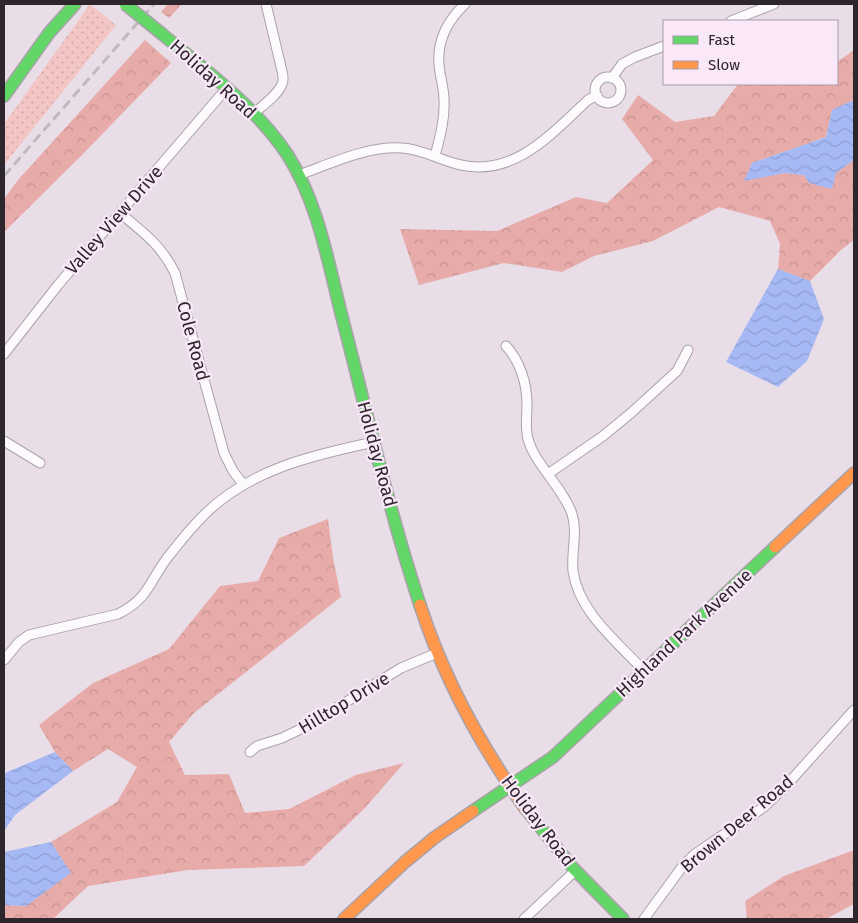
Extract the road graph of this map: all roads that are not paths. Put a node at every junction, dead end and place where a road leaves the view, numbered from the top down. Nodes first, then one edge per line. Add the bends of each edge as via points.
1 (64, 4) edge
2 (75, 4) edge
3 (118, 4) edge
4 (124, 4) edge
5 (266, 4) edge
6 (465, 4) edge
7 (774, 4) edge
8 (734, 20) edge
9 (49, 33) junction
10 (663, 46) edge
11 (612, 78) junction
12 (226, 89) junction
13 (597, 95) junction
14 (4, 96) edge
15 (253, 114) junction
16 (435, 156) junction
17 (299, 174) junction
18 (120, 212) junction
19 (506, 346) dead end
20 (688, 350) dead end
21 (4, 354) edge
22 (4, 441) edge
23 (374, 442) junction
24 (40, 464) dead end
25 (854, 473) edge
26 (548, 474) junction
27 (243, 484) junction
28 (437, 653) junction
29 (4, 660) edge
30 (644, 671) junction
31 (854, 710) edge
32 (250, 752) dead end
33 (509, 786) junction
34 (575, 870) junction
35 (344, 919) edge
36 (524, 919) edge
37 (623, 919) edge
38 (644, 919) edge

1 - 9 street
2 - 9 street
3 - 4 street, Holiday Road
4 - 12 street, Holiday Road, bridge
5 - 15 street via 282,71 282,84
6 - 16 street via 442,38 439,65 444,118
7 - 8 street
9 - 14 street
10 - 11 street via 622,64
11 - 13 street via 599,81
11 - 13 street via 621,89 619,97 613,102 605,102
12 - 15 street, Holiday Road
12 - 18 street, Valley View Drive
13 - 16 street via 538,146 513,161 480,167 463,166
15 - 17 street, Holiday Road
16 - 17 street via 416,150 371,150
17 - 23 street, Holiday Road via 322,240
18 - 21 street, Valley View Drive
18 - 27 street, Cole Road via 159,247 175,273 224,453
19 - 26 street via 515,356 524,378 528,439
20 - 26 street via 676,371 631,413
22 - 24 street
23 - 27 street via 294,462
23 - 28 street, Holiday Road via 405,560
25 - 30 street, Highland Park Avenue
26 - 30 street via 572,514 575,528 573,569 584,604
27 - 29 street via 205,514 168,556 140,600 129,609 29,635
28 - 32 street, Hilltop Drive via 401,668 309,725 257,746
28 - 33 street, Holiday Road via 469,720
30 - 33 street, Highland Park Avenue via 553,757
31 - 38 street, Brown Deer Road via 784,788 682,867
33 - 34 street, Holiday Road
33 - 35 street, Highland Park Avenue via 434,838
34 - 36 street
34 - 37 street, Holiday Road

